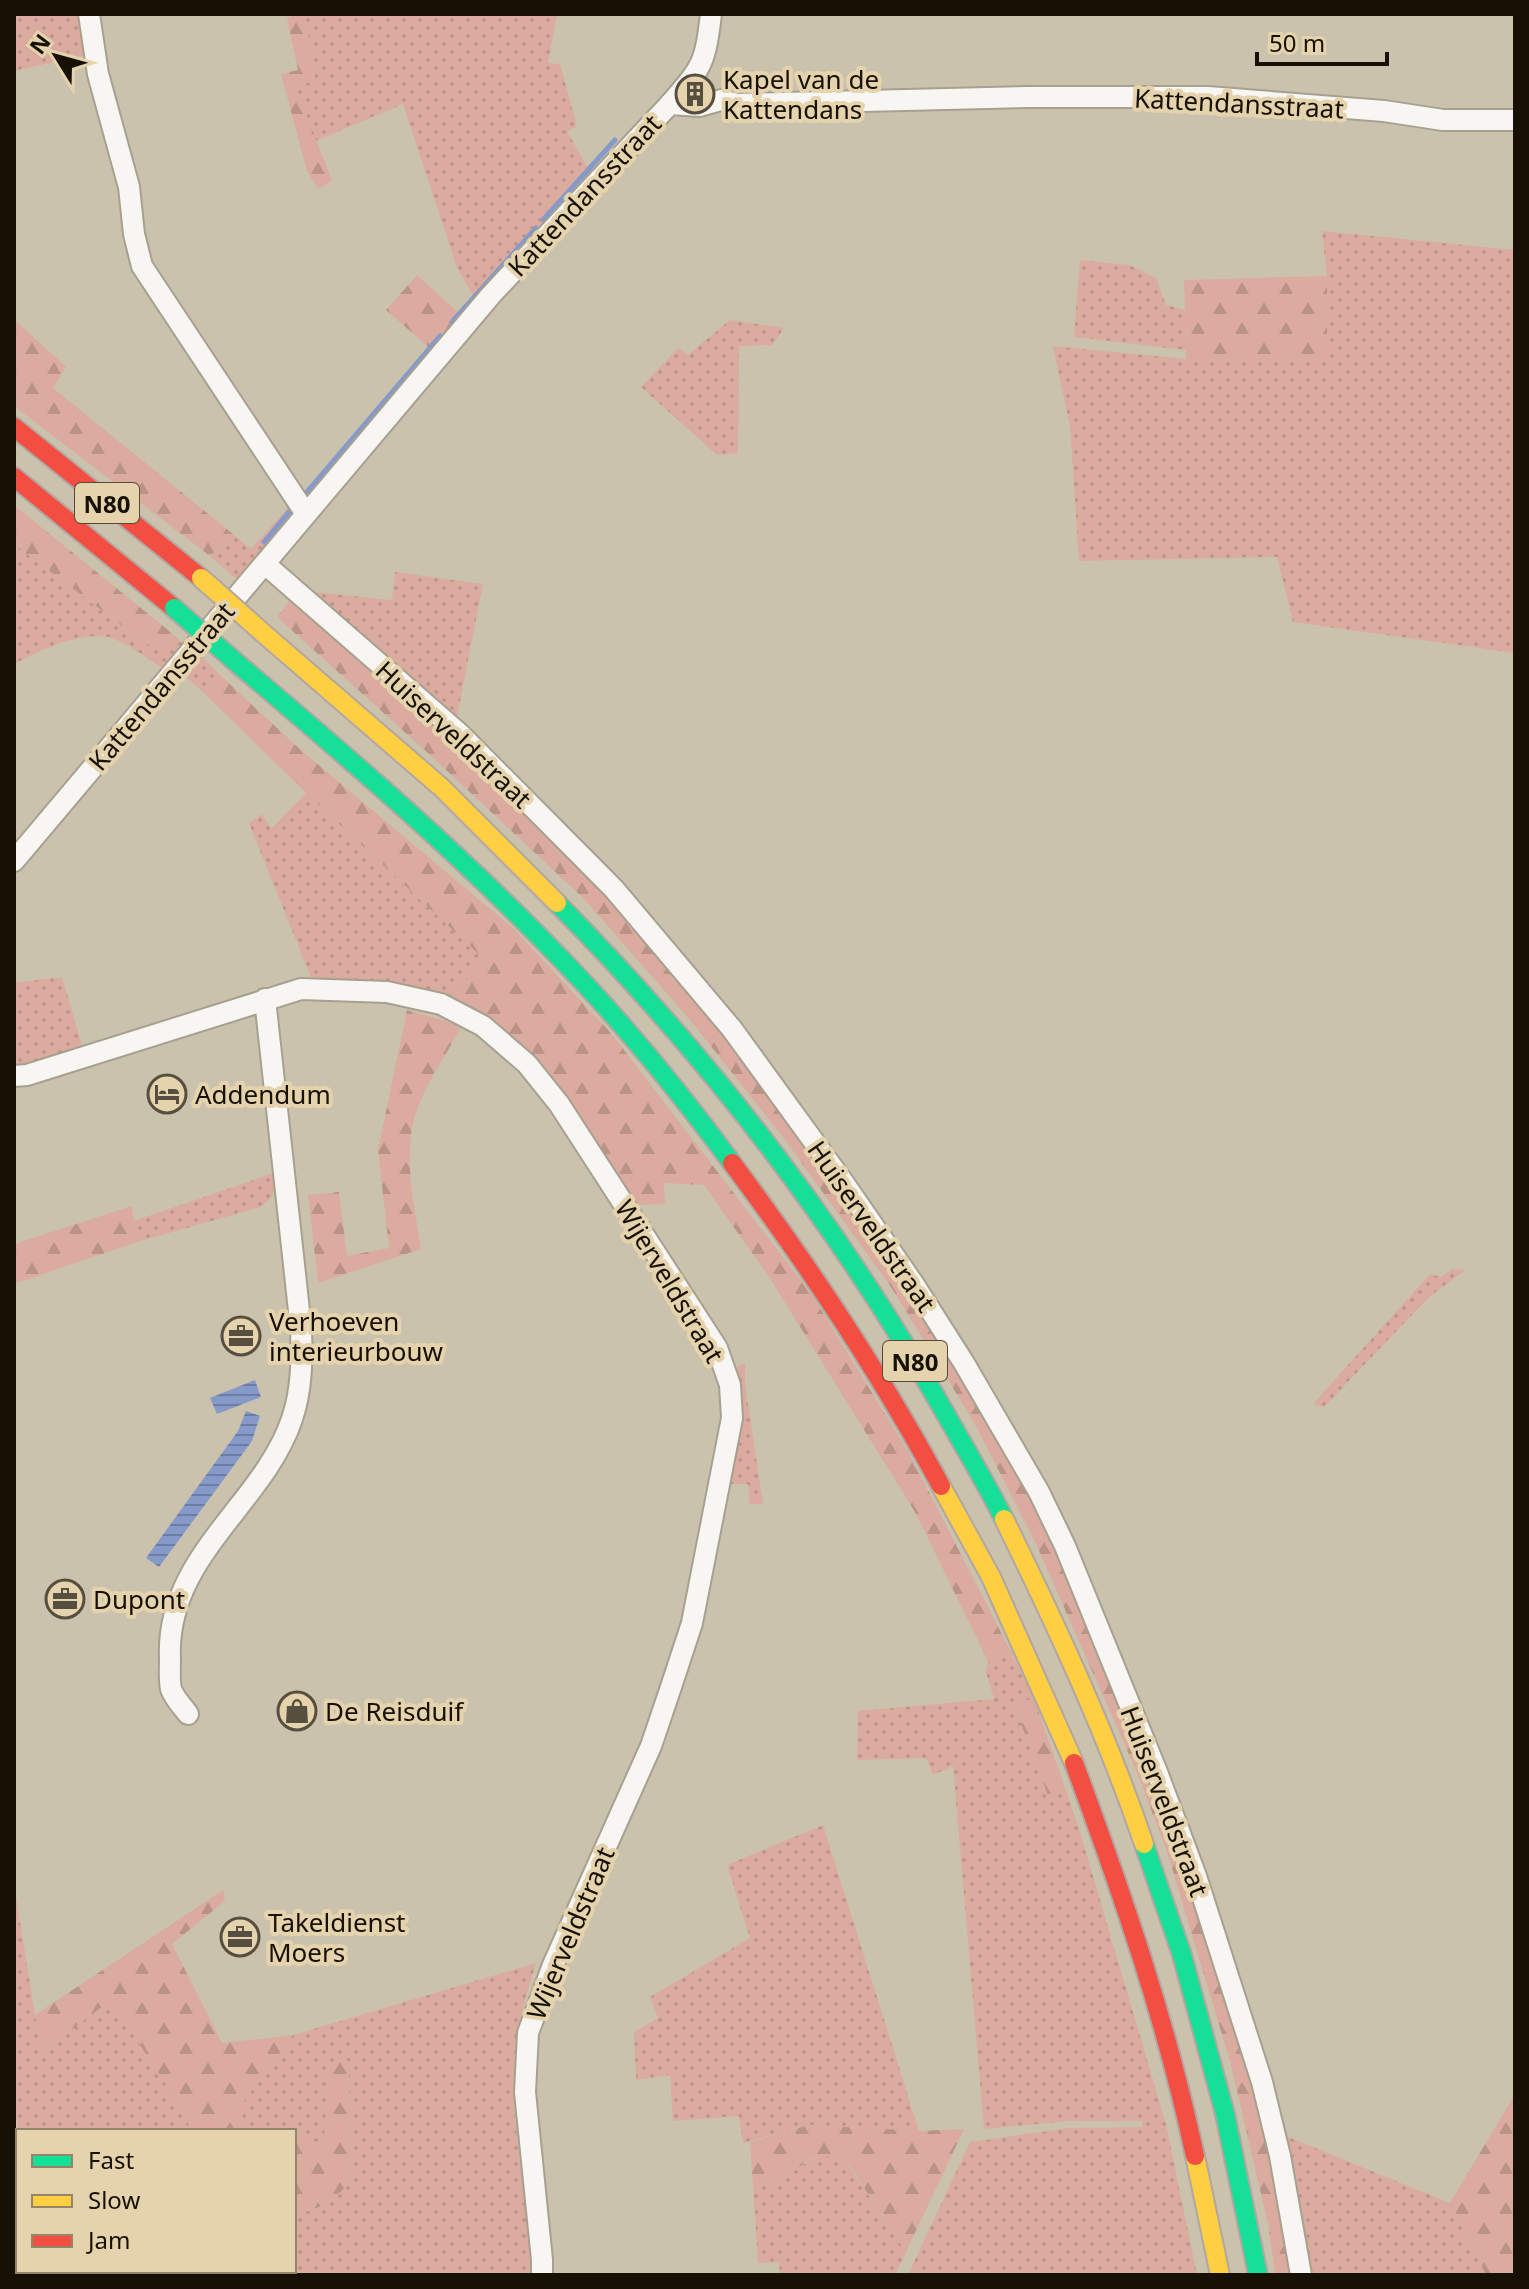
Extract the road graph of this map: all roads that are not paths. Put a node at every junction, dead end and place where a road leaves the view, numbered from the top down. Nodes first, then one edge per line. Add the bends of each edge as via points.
1 (89, 14) edge
2 (711, 14) edge
3 (699, 71) junction
4 (721, 100) junction
5 (670, 104) junction
6 (1515, 120) edge
7 (14, 427) edge
8 (14, 477) edge
9 (306, 514) junction
10 (265, 564) junction
11 (14, 861) edge
12 (265, 999) junction
13 (14, 1076) edge
14 (188, 1714) dead end
15 (542, 2275) edge
16 (1220, 2275) edge
17 (1258, 2275) edge
18 (1301, 2275) edge

1 - 9 street via 142,266
2 - 3 street
3 - 4 street
3 - 5 street
4 - 5 street, Kattendansstraat via 700,106
4 - 6 street, Kattendansstraat via 737,104 1208,97 1443,120
5 - 9 street, Kattendansstraat via 491,295
7 - 17 highway, N80, bridge via 201,578 443,789 595,940 720,1082 837,1237 944,1408 1016,1542 1091,1700 1152,1861 1219,2082
8 - 16 highway, N80, bridge via 420,821 572,970 700,1118 811,1268 916,1436 985,1563 1058,1718 1119,1878 1183,2095
9 - 10 street, Kattendansstraat
10 - 11 street, Kattendansstraat
10 - 18 street, Huiserveldstraat via 460,734 644,923 732,1029 805,1129 964,1363 1065,1546 1196,1876 1262,2082
12 - 13 street, Wijerveldstraat
12 - 14 street via 302,1370 291,1420 271,1460 178,1597 169,1642 171,1691
12 - 15 street, Wijerveldstraat via 301,989 387,992 441,1004 483,1026 527,1064 559,1104 717,1348 730,1385 732,1418 692,1623 651,1746 528,2033 525,2092

